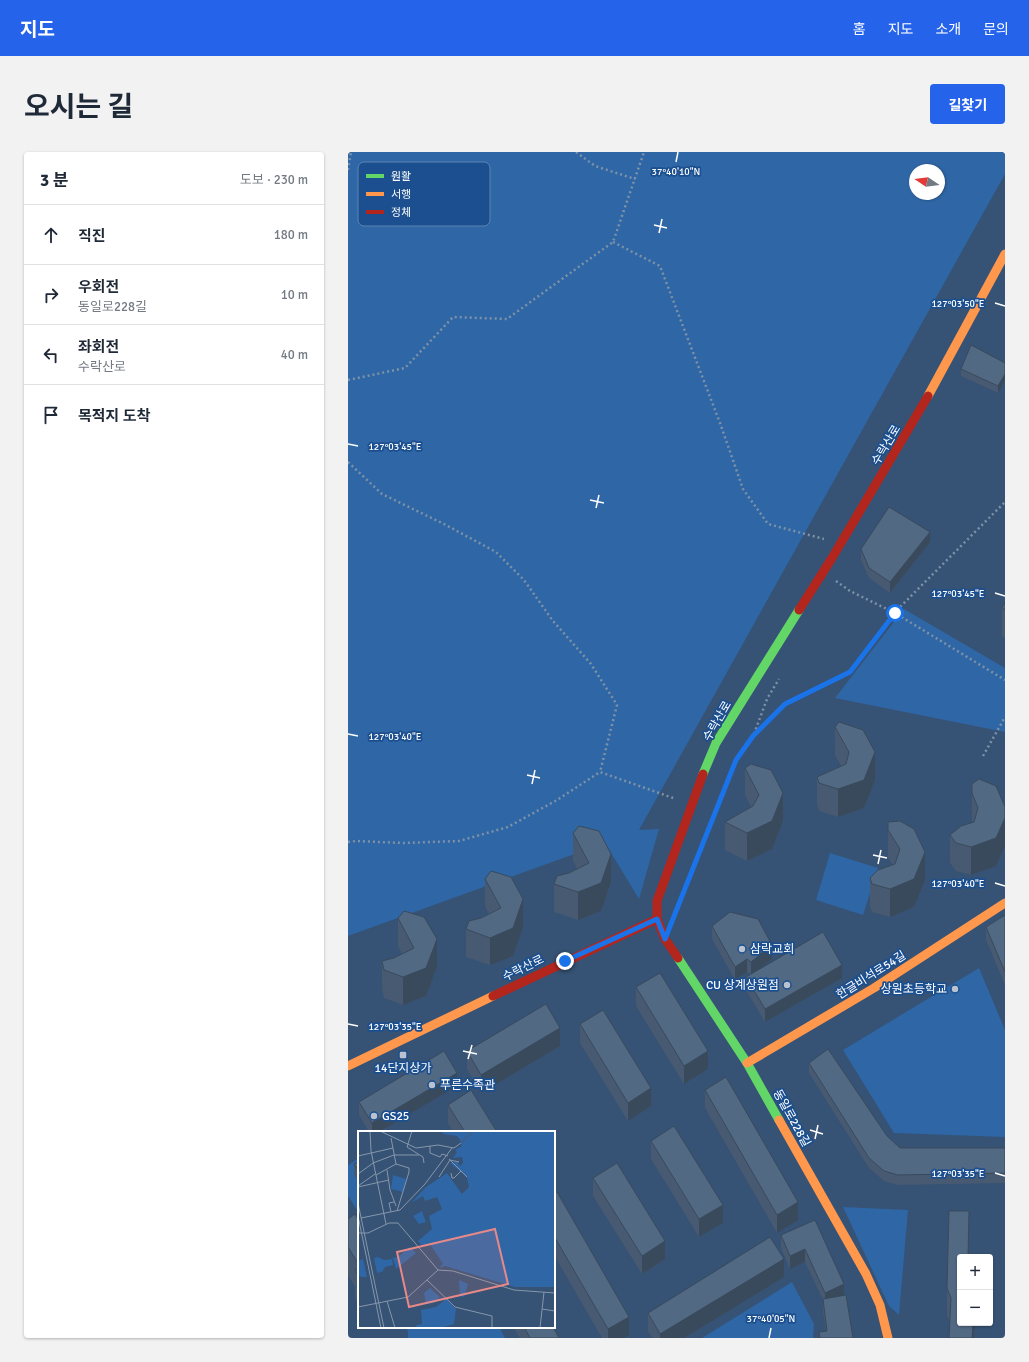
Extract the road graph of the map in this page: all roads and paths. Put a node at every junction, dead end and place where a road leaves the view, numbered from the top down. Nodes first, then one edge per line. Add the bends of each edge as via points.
1 (351, 152) edge
2 (576, 152) edge
3 (644, 152) edge
4 (348, 170) edge
5 (635, 179) junction
6 (613, 242) junction
7 (1005, 254) edge
8 (348, 380) edge
9 (348, 462) edge
10 (1005, 502) edge
11 (841, 544) junction
12 (835, 580) dead end
13 (895, 613) junction
14 (782, 673) dead end
15 (1005, 680) edge
16 (1005, 717) edge
17 (753, 736) junction
18 (984, 756) dead end
19 (600, 772) junction
20 (692, 805) junction
21 (348, 842) edge
22 (1005, 903) edge
23 (674, 918) dead end
24 (657, 919) junction
25 (747, 1063) junction
26 (348, 1066) edge
27 (888, 1338) edge

1 - 4 path
2 - 5 path via 595,166
3 - 5 path
5 - 6 path
6 - 8 path via 507,319 453,317 404,368
6 - 11 path via 660,266 743,489 768,524
7 - 11 street, 수락산로 via 921,410
9 - 19 path via 382,494 496,552 524,580 553,621 591,664 617,705
10 - 13 path
11 - 20 street, 수락산로 via 716,743
12 - 13 path via 850,591
13 - 15 path
13 - 17 path via 850,672 785,704
14 - 17 path via 767,699
16 - 18 path
17 - 23 path via 736,760
19 - 20 path
19 - 21 path via 508,827 459,841
20 - 24 street, 수락산로 via 657,901
22 - 25 street, 한글비석로54길 via 874,988
24 - 25 street, 동일로228길 via 665,939
24 - 26 street, 수락산로
25 - 27 street, 동일로228길 via 866,1274 880,1305

